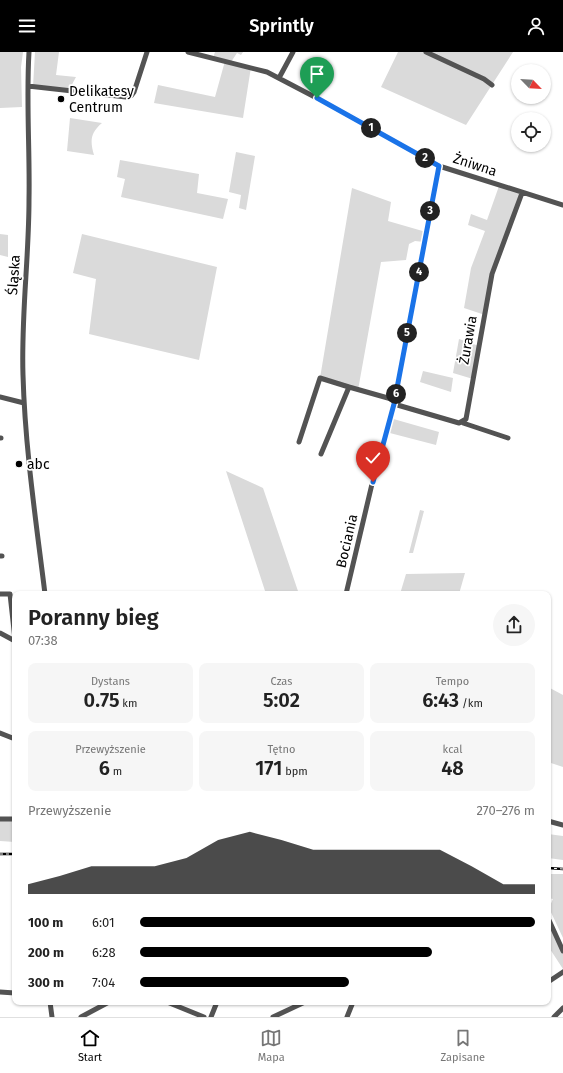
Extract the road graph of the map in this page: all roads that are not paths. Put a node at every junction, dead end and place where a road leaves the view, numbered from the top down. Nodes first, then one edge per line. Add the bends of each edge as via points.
1 (29, 52) edge
2 (147, 52) edge
3 (188, 52) edge
4 (293, 52) edge
5 (426, 52) edge
6 (279, 78) junction
7 (492, 85) dead end
8 (28, 86) junction
9 (439, 166) junction
10 (522, 193) junction
11 (563, 205) edge
12 (349, 387) junction
13 (0, 397) edge
14 (395, 402) junction
15 (24, 403) junction
16 (463, 423) junction
17 (508, 438) dead end
18 (300, 442) dead end
19 (321, 454) dead end
20 (45, 591) edge
21 (347, 591) edge
22 (0, 594) edge
23 (12, 612) edge
24 (0, 633) edge
25 (12, 639) edge
26 (0, 733) edge
27 (12, 739) edge
28 (0, 818) edge
29 (12, 819) edge
30 (551, 822) edge
31 (563, 825) edge
32 (551, 925) edge
33 (563, 951) edge
34 (563, 972) edge
35 (551, 980) edge
36 (0, 992) edge
37 (12, 993) edge
38 (47, 1005) edge
39 (50, 1005) edge
40 (103, 1005) edge
41 (174, 1005) edge
42 (216, 1005) edge
43 (299, 1005) edge
44 (352, 1005) edge
45 (563, 1008) edge
46 (52, 1015) edge
47 (81, 1017) edge
48 (204, 1017) edge
49 (211, 1017) edge
50 (273, 1017) edge
51 (347, 1017) edge
52 (554, 1017) edge

1 - 8 street, Śląska
2 - 8 street via 134,92 126,97
3 - 6 street, Żniwna
4 - 6 street
5 - 7 street
6 - 9 street, Żniwna
8 - 15 street, Śląska via 29,198 23,319
9 - 10 street, Żniwna
9 - 14 street, Bociania
10 - 11 street, Żniwna
10 - 16 street, Żurawia via 492,274 466,419
12 - 14 street
12 - 18 street via 320,378
12 - 19 street
13 - 15 street
14 - 16 street via 459,424
14 - 21 street, Bociania via 376,467
15 - 20 street, Śląska
16 - 17 street
22 - 23 street via 10,594
24 - 25 street
26 - 27 street
28 - 29 street
30 - 31 street
32 - 33 street
34 - 35 street
36 - 37 street
38 - 46 street
39 - 46 street
40 - 47 street
41 - 48 street
42 - 49 street
43 - 50 street
44 - 51 street
45 - 52 street

